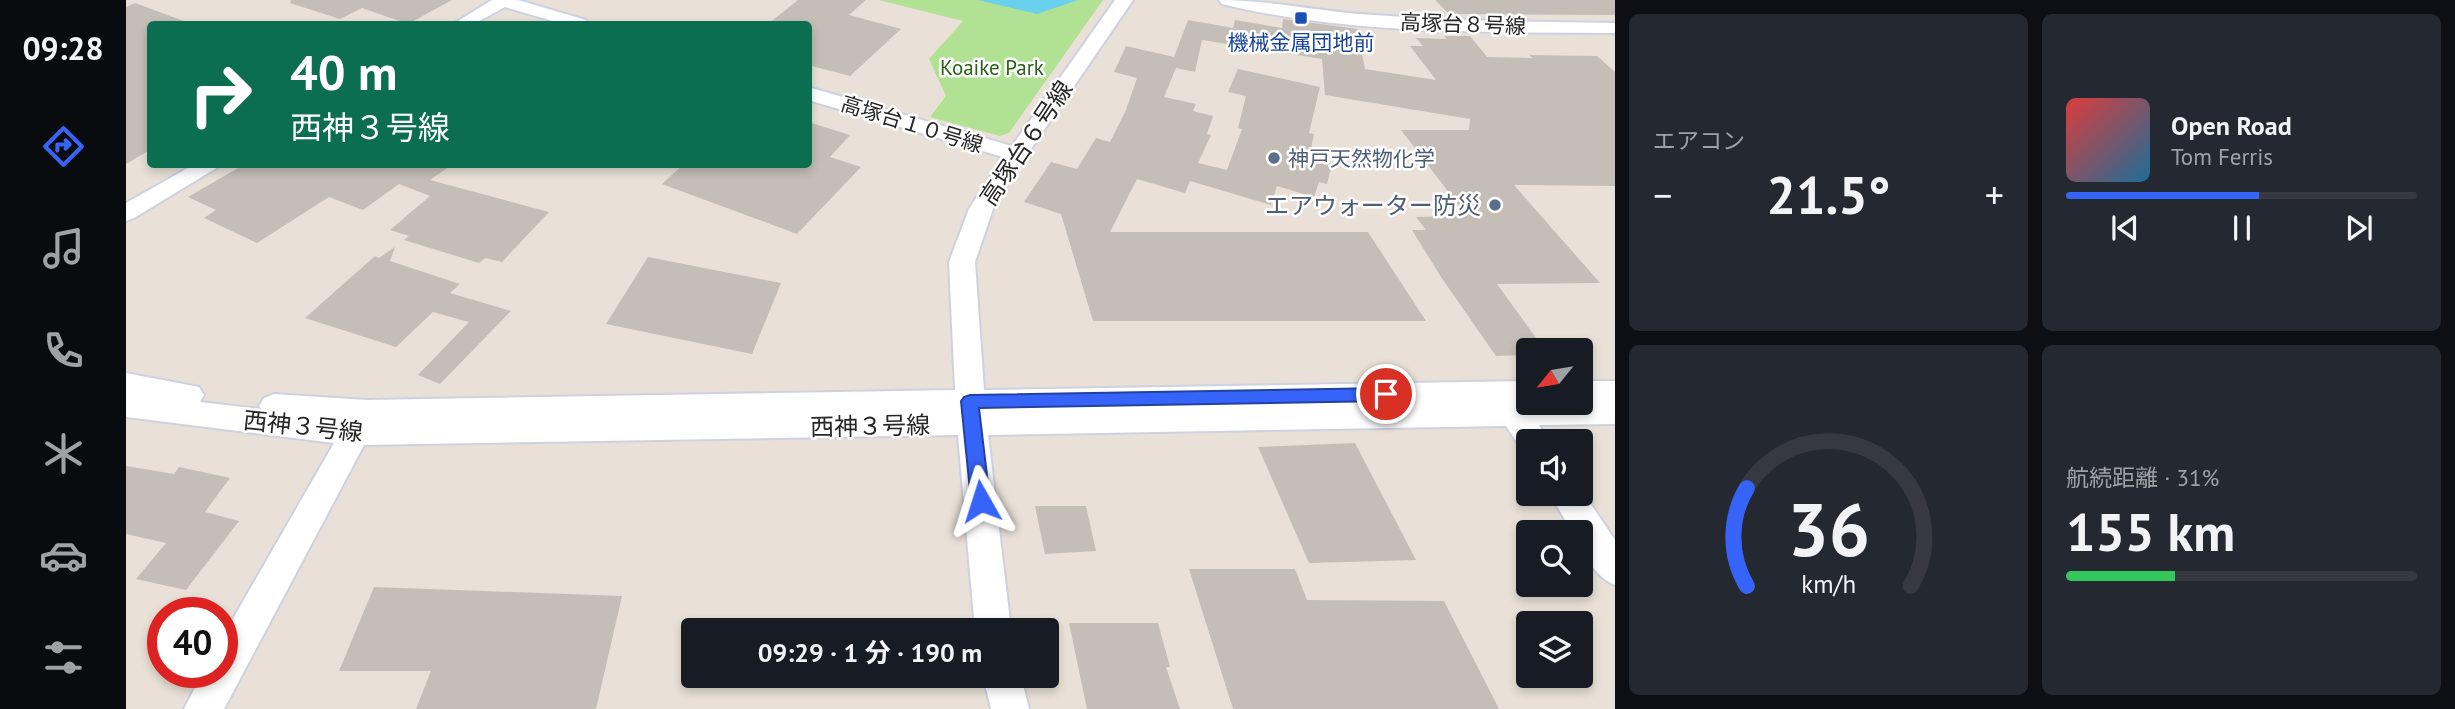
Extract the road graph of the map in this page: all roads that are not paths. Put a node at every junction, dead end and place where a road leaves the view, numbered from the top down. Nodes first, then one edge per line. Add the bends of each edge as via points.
1 (1124, 0) edge
2 (1228, 0) edge
3 (504, 1) edge
4 (467, 21) edge
5 (570, 21) edge
6 (1615, 28) edge
7 (812, 94) edge
8 (1016, 154) junction
9 (205, 168) edge
10 (126, 213) edge
11 (126, 384) edge
12 (1593, 392) edge
13 (1615, 392) edge
14 (1513, 399) edge
15 (126, 405) edge
16 (1615, 412) edge
17 (971, 413) junction
18 (361, 422) junction
19 (1527, 429) edge
20 (1574, 506) edge
21 (1615, 569) edge
22 (992, 618) edge
23 (1005, 688) edge
24 (203, 709) edge
25 (1010, 709) edge

1 - 8 street, 高塚台６号線
2 - 6 street, 高塚台８号線 via 1348,19
3 - 4 street
3 - 5 street
7 - 8 street, 高塚台１０号線
8 - 17 street, 高塚台６号線 via 981,209 961,262
9 - 10 street
11 - 18 street, 西神３号線
12 - 13 street
14 - 16 street, 西神３号線
14 - 17 street, 西神３号線
14 - 19 street
15 - 18 street, 西神３号線
17 - 18 street, 西神３号線
17 - 22 street, 高塚台６号線
18 - 24 street
20 - 21 street
23 - 25 street

